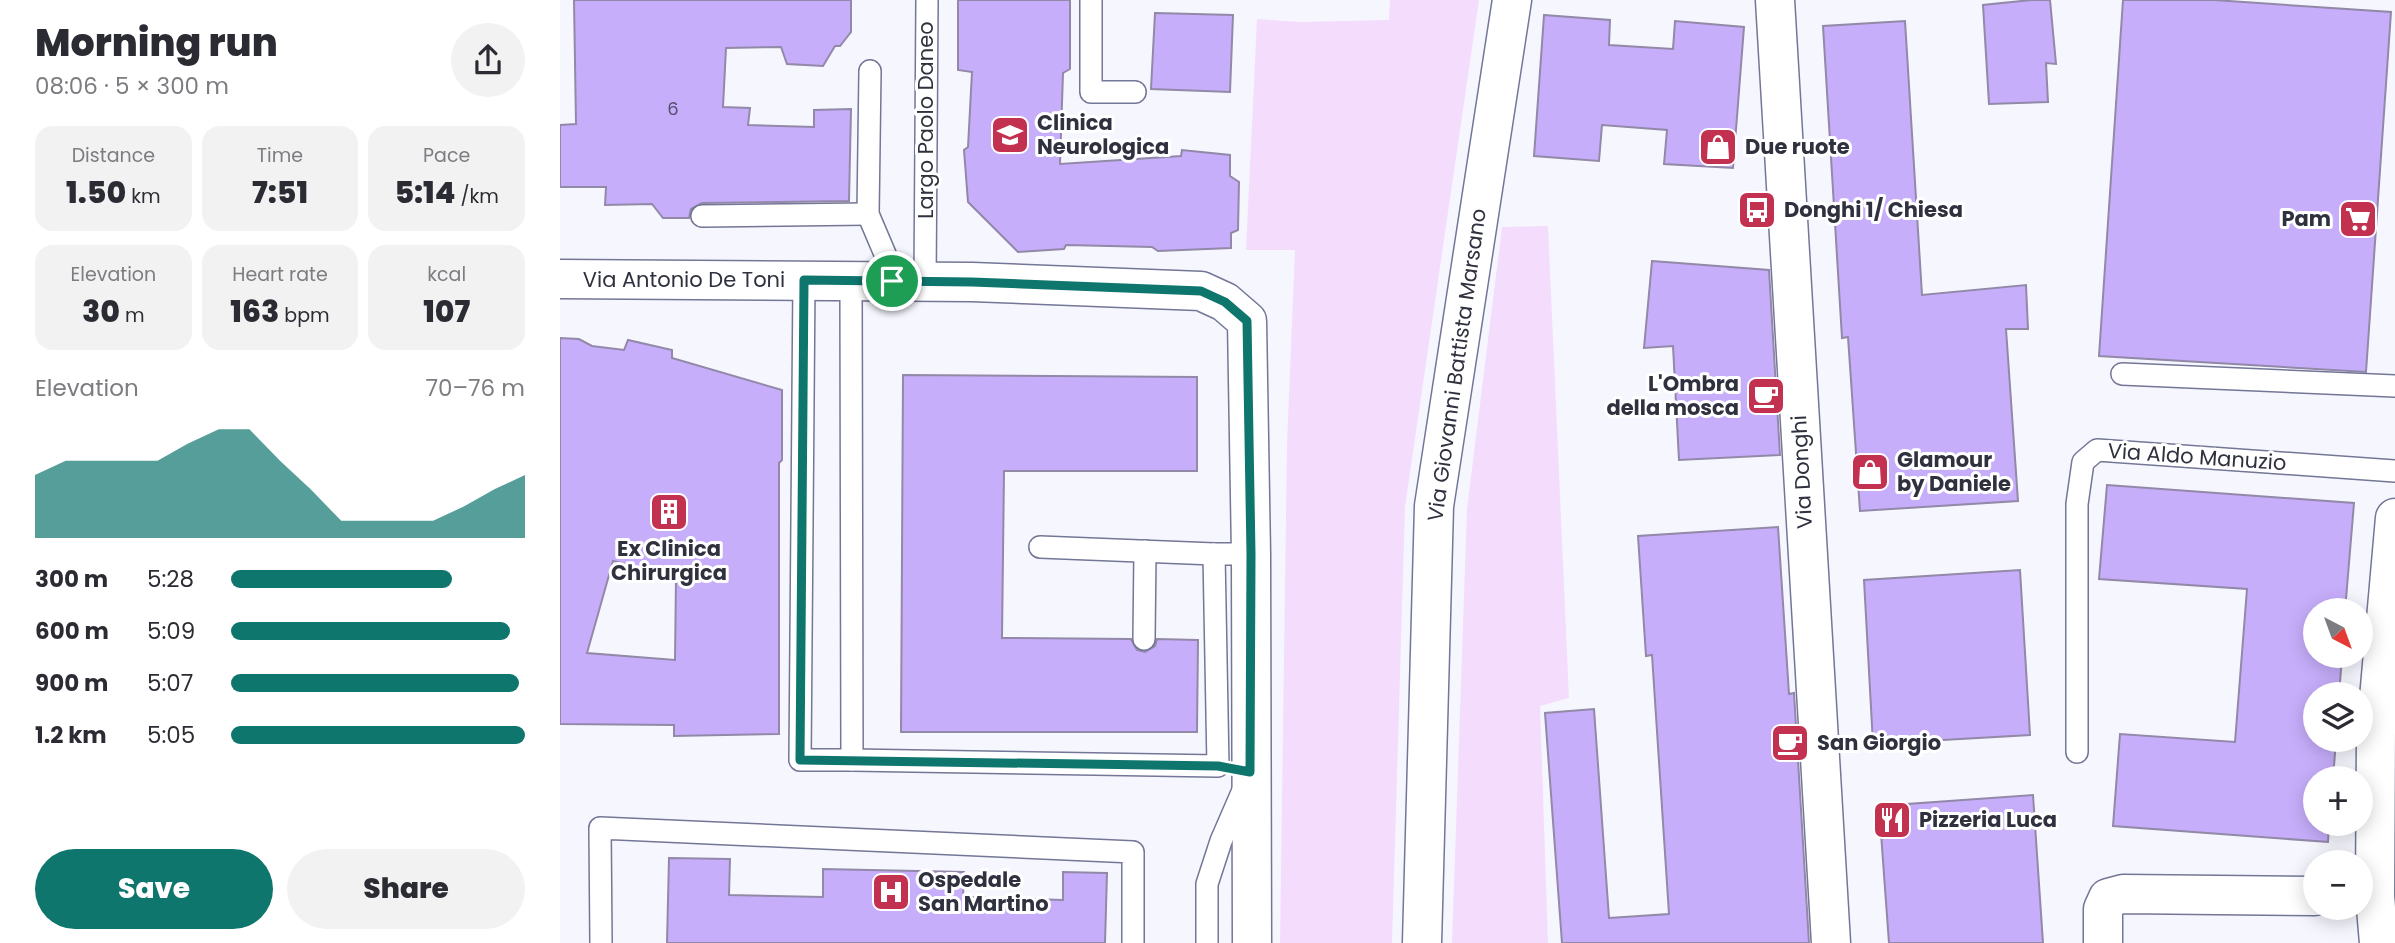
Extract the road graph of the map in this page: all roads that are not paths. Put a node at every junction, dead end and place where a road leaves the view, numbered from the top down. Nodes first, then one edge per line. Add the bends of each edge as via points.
1 (927, 0) edge
2 (1091, 0) edge
3 (1512, 0) edge
4 (1775, 0) edge
5 (870, 71) dead end
6 (1135, 92) dead end
7 (868, 214) junction
8 (702, 216) dead end
9 (560, 279) edge
10 (804, 280) junction
11 (851, 281) junction
12 (909, 281) junction
13 (2122, 374) dead end
14 (2395, 386) edge
15 (2395, 471) edge
16 (2395, 518) edge
17 (1040, 547) dead end
18 (1145, 551) junction
19 (1233, 554) junction
20 (1144, 639) dead end
21 (2385, 732) edge
22 (2077, 752) dead end
23 (852, 760) junction
24 (1234, 769) junction
25 (2373, 850) edge
26 (2303, 895) edge
27 (2373, 917) edge
28 (601, 943) edge
29 (1133, 943) edge
30 (1207, 943) edge
31 (1252, 943) edge
32 (1422, 943) edge
33 (1830, 943) edge
34 (2104, 943) edge
35 (2379, 943) edge

1 - 12 lane, Largo Paolo Daneo
2 - 6 lane via 1091,92
3 - 32 street, Via Giovanni Battista Marsano via 1434,506
4 - 33 street, Via Donghi
5 - 7 lane
7 - 8 lane
7 - 12 lane via 886,254
9 - 10 street, Via Antonio De Toni
10 - 11 street, Via Antonio De Toni
10 - 23 lane via 800,760
11 - 12 street, Via Antonio De Toni
11 - 23 lane
12 - 19 street, Via Antonio De Toni via 1201,291 1225,302 1247,321
13 - 14 lane
15 - 22 lane, Via Aldo Manuzio via 2097,450 2083,462 2077,503
16 - 21 street
17 - 18 lane
18 - 19 lane
18 - 20 lane
19 - 24 street
21 - 25 street
23 - 24 lane
24 - 30 lane via 1221,841 1207,884
24 - 31 street
26 - 34 street via 2123,894 2108,898 2103,909
27 - 35 street
28 - 29 lane via 600,828 1133,852

